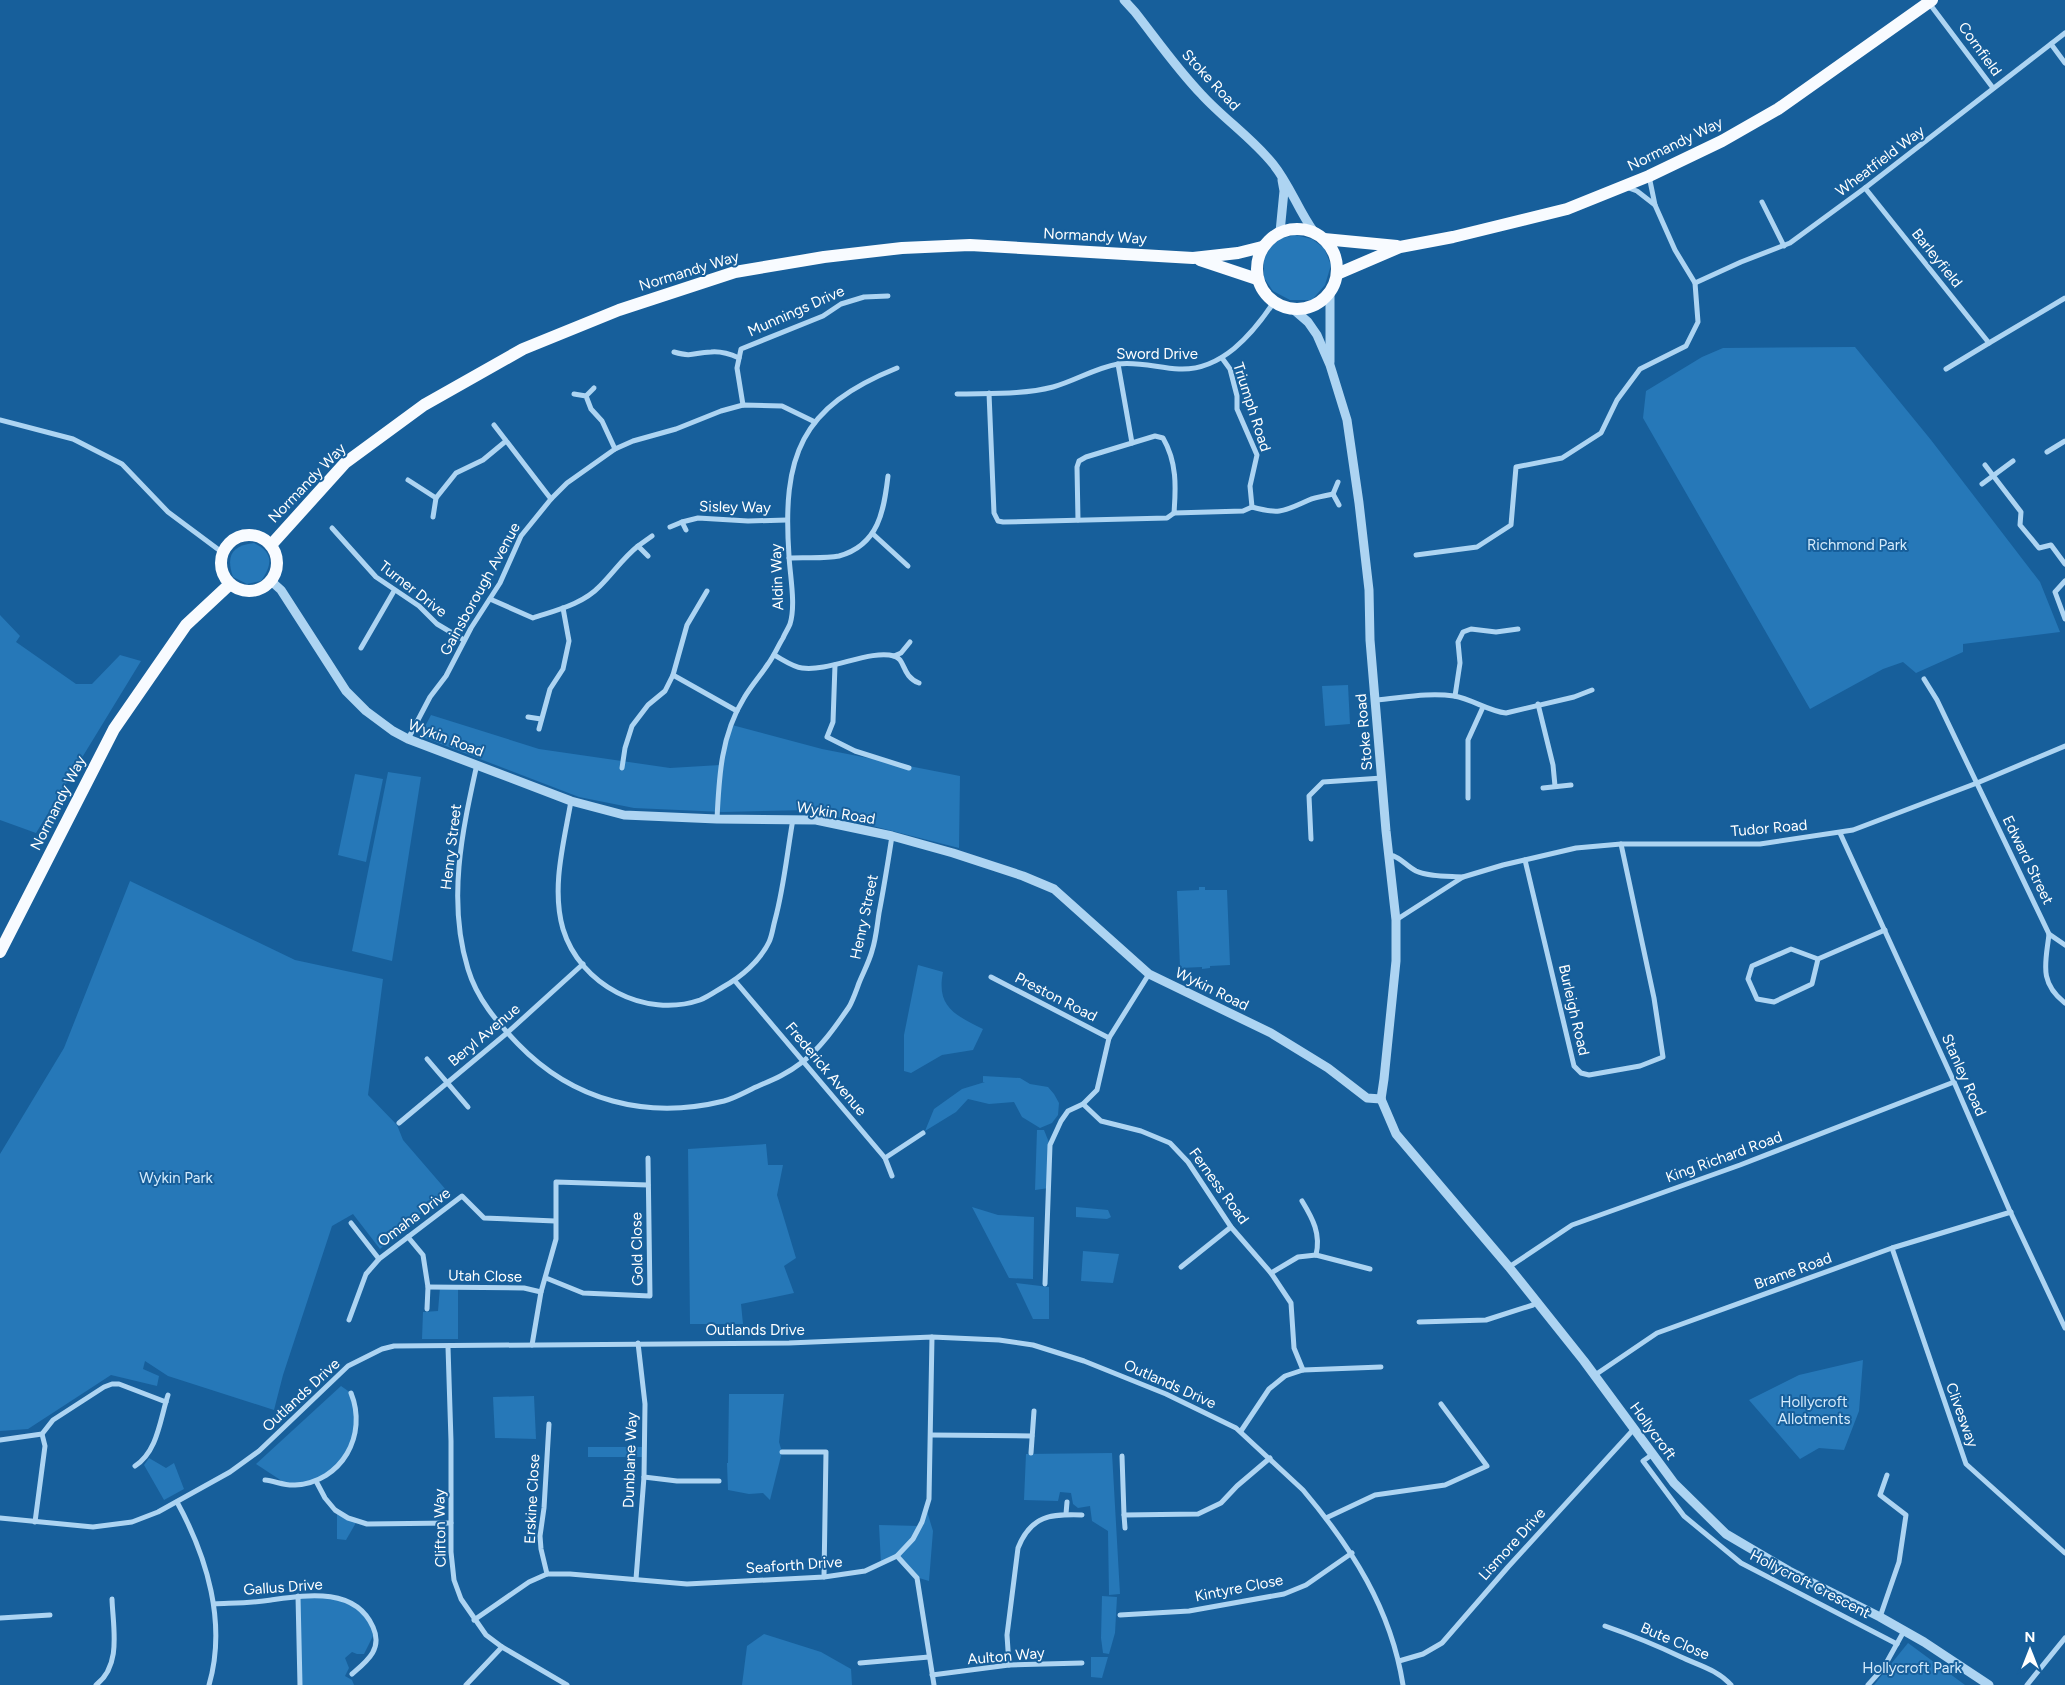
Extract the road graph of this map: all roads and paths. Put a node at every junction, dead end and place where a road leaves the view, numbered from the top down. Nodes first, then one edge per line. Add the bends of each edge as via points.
1 (1124, 0) edge
2 (1930, 1) edge
3 (2065, 33) edge
4 (2051, 44) junction
5 (2065, 62) edge
6 (1993, 88) junction
7 (1281, 175) junction
8 (1649, 176) junction
9 (1624, 186) junction
10 (1865, 188) junction
11 (1762, 202) dead end
12 (1655, 206) junction
13 (1280, 232) junction
14 (1319, 235) junction
15 (1784, 246) junction
16 (1262, 247) junction
17 (1400, 247) junction
18 (1193, 258) junction
19 (1337, 274) junction
20 (1257, 279) junction
21 (1695, 283) junction
22 (1330, 292) junction
23 (888, 296) dead end
24 (2065, 298) edge
25 (1274, 302) junction
26 (1293, 309) junction
27 (1989, 343) junction
28 (674, 352) dead end
29 (739, 358) junction
30 (1222, 358) junction
31 (1118, 364) junction
32 (1330, 365) junction
33 (898, 368) dead end
34 (1946, 369) dead end
35 (594, 388) dead end
36 (989, 392) junction
37 (574, 394) dead end
38 (958, 394) dead end
39 (586, 396) junction
40 (743, 405) junction
41 (0, 420) edge
42 (815, 422) junction
43 (494, 424) dead end
44 (506, 441) junction
45 (2065, 442) edge
46 (1132, 443) junction
47 (615, 449) junction
48 (2047, 452) dead end
49 (2013, 461) dead end
50 (1985, 465) dead end
51 (888, 476) dead end
52 (1994, 476) junction
53 (408, 480) dead end
54 (1338, 482) dead end
55 (1982, 484) dead end
56 (1333, 494) junction
57 (436, 498) junction
58 (551, 499) junction
59 (1339, 505) dead end
60 (1252, 507) junction
61 (1174, 513) junction
62 (433, 517) dead end
63 (787, 520) junction
64 (1078, 520) junction
65 (682, 522) junction
66 (670, 527) dead end
67 (332, 528) dead end
68 (686, 530) dead end
69 (873, 534) junction
70 (652, 536) dead end
71 (271, 544) junction
72 (638, 546) junction
73 (222, 553) junction
74 (1416, 555) dead end
75 (648, 556) dead end
76 (789, 558) junction
77 (2065, 564) edge
78 (908, 566) dead end
79 (271, 581) junction
80 (2065, 581) edge
81 (230, 584) junction
82 (394, 591) junction
83 (707, 591) dead end
84 (490, 599) junction
85 (563, 608) junction
86 (2065, 619) edge
87 (1518, 629) dead end
88 (464, 640) junction
89 (910, 642) dead end
90 (361, 648) dead end
91 (774, 655) junction
92 (894, 656) junction
93 (835, 666) junction
94 (673, 675) junction
95 (1924, 679) dead end
96 (919, 682) dead end
97 (1592, 690) dead end
98 (1456, 696) junction
99 (1375, 700) junction
100 (1538, 704) junction
101 (1484, 707) junction
102 (737, 711) junction
103 (528, 717) dead end
104 (541, 719) junction
105 (539, 730) dead end
106 (408, 739) junction
107 (2065, 746) edge
108 (477, 764) junction
109 (622, 768) dead end
110 (909, 768) dead end
111 (1382, 778) junction
112 (1977, 783) junction
113 (1571, 785) dead end
114 (1555, 786) junction
115 (1543, 788) dead end
116 (1468, 798) dead end
117 (571, 801) junction
118 (717, 819) junction
119 (793, 819) junction
120 (1840, 833) junction
121 (892, 836) junction
122 (1310, 839) dead end
123 (1621, 844) junction
124 (1389, 855) junction
125 (1525, 860) junction
126 (1463, 877) junction
127 (1396, 920) junction
128 (1884, 930) junction
129 (2049, 934) junction
130 (2065, 945) edge
131 (0, 952) edge
132 (1818, 959) junction
133 (583, 964) junction
134 (1149, 974) junction
135 (991, 977) dead end
136 (735, 981) junction
137 (2065, 1003) edge
138 (507, 1033) junction
139 (1109, 1038) junction
140 (427, 1059) dead end
141 (803, 1062) junction
142 (448, 1082) junction
143 (1954, 1082) junction
144 (1381, 1099) junction
145 (1083, 1104) junction
146 (468, 1107) dead end
147 (400, 1124) dead end
148 (923, 1133) dead end
149 (648, 1158) dead end
150 (885, 1158) junction
151 (892, 1176) dead end
152 (648, 1185) junction
153 (1302, 1201) dead end
154 (2011, 1212) junction
155 (555, 1221) junction
156 (351, 1223) dead end
157 (1231, 1227) junction
158 (408, 1237) junction
159 (1892, 1248) junction
160 (1316, 1256) junction
161 (379, 1260) junction
162 (1181, 1267) dead end
163 (1509, 1267) junction
164 (1370, 1269) dead end
165 (1271, 1273) junction
166 (546, 1278) junction
167 (1045, 1284) dead end
168 (428, 1287) junction
169 (541, 1292) junction
170 (1536, 1301) junction
171 (427, 1308) dead end
172 (349, 1320) dead end
173 (1419, 1322) dead end
174 (2065, 1328) edge
175 (932, 1337) junction
176 (638, 1343) junction
177 (532, 1346) junction
178 (448, 1347) junction
179 (1381, 1367) dead end
180 (1303, 1370) junction
181 (1595, 1376) junction
182 (351, 1393) dead end
183 (168, 1395) dead end
184 (166, 1402) junction
185 (1441, 1404) dead end
186 (1034, 1412) dead end
187 (549, 1424) dead end
188 (1634, 1429) junction
189 (1241, 1431) junction
190 (42, 1434) junction
191 (931, 1435) junction
192 (1032, 1436) junction
193 (0, 1440) edge
194 (782, 1452) dead end
195 (1031, 1453) dead end
196 (1653, 1454) junction
197 (1122, 1456) dead end
198 (1270, 1458) junction
199 (135, 1466) dead end
200 (1887, 1475) dead end
201 (644, 1477) junction
202 (265, 1480) dead end
203 (316, 1481) junction
204 (718, 1481) dead end
205 (177, 1502) junction
206 (1067, 1502) dead end
207 (1066, 1514) junction
208 (1124, 1514) junction
209 (1082, 1515) dead end
210 (0, 1518) edge
211 (1326, 1518) junction
212 (35, 1522) junction
213 (451, 1523) junction
214 (1125, 1528) dead end
215 (2065, 1552) edge
216 (1352, 1553) junction
217 (897, 1556) junction
218 (547, 1574) junction
219 (824, 1576) junction
220 (636, 1579) junction
221 (298, 1596) junction
222 (112, 1599) dead end
223 (214, 1604) junction
224 (50, 1615) dead end
225 (1120, 1615) dead end
226 (1880, 1616) junction
227 (0, 1618) edge
228 (474, 1620) junction
229 (1606, 1626) dead end
230 (1904, 1631) junction
231 (2065, 1638) edge
232 (1898, 1644) junction
233 (502, 1648) junction
234 (929, 1657) junction
235 (1399, 1661) junction
236 (860, 1663) dead end
237 (1082, 1663) dead end
238 (1009, 1665) junction
239 (352, 1674) dead end
240 (932, 1675) junction
241 (96, 1685) edge
242 (209, 1685) edge
243 (300, 1685) edge
244 (466, 1685) edge
245 (567, 1685) edge
246 (934, 1685) edge
247 (1403, 1685) edge
248 (1731, 1685) edge
249 (1868, 1685) edge
250 (1989, 1685) edge
251 (2027, 1685) edge

1 - 7 street, Stoke Road via 1188,80 1247,136
2 - 6 street, Cornfield
2 - 8 main road, Normandy Way via 1778,109 1722,141
3 - 4 street, Wheatfield Way
4 - 5 street
4 - 6 street, Wheatfield Way
6 - 10 street, Wheatfield Way
7 - 13 street via 1284,191
7 - 14 street, Stoke Road via 1304,219
8 - 9 main road, Normandy Way
8 - 12 street
9 - 12 street
9 - 17 main road, Normandy Way via 1568,209 1453,238
10 - 15 street, Wheatfield Way
10 - 27 street, Barleyfield
11 - 15 street
12 - 21 street
13 - 14 main road via 1297,228
13 - 16 main road
14 - 17 main road, Normandy Way
14 - 19 main road via 1332,249 1337,261
15 - 21 street, Wheatfield Way
16 - 18 main road, Normandy Way
16 - 20 main road via 1256,262
17 - 19 main road, Normandy Way
18 - 20 main road, Normandy Way
18 - 71 main road, Normandy Way via 970,245 902,248 824,257 736,272 619,310 523,349 424,405 345,463
19 - 22 main road
20 - 25 main road via 1263,292
21 - 74 street via 1698,322 1686,346 1640,369 1617,400 1601,433 1562,458 1516,467 1512,525 1477,547
22 - 26 main road via 1310,307
22 - 32 street, Stoke Road
23 - 29 street, Munnings Drive via 864,297 841,304 822,316 741,349
24 - 27 street
25 - 26 main road
25 - 30 street, Sword Drive via 1246,337
26 - 32 street, Stoke Road via 1317,335
27 - 34 street
28 - 29 street via 688,356 709,351 724,352
29 - 40 street, Munnings Drive via 737,368
30 - 31 street, Sword Drive via 1212,364 1190,368
30 - 60 street, Triumph Road via 1230,369 1237,409 1257,455 1250,486
31 - 36 street, Sword Drive via 1046,388
31 - 46 street
32 - 99 street, Stoke Road via 1347,420 1360,503
33 - 42 street, Aldin Way via 846,393
35 - 39 street
36 - 38 street, Sword Drive
36 - 64 street via 996,520
37 - 39 street
39 - 47 street
40 - 42 street, Gainsborough Avenue via 782,406
40 - 47 street, Gainsborough Avenue
41 - 73 street via 73,439 122,464 168,512
42 - 63 street, Aldin Way via 792,468
43 - 44 street
44 - 57 street via 483,460 456,473
44 - 58 street
45 - 48 street
46 - 61 street via 1155,436 1163,438 1175,471
46 - 64 street via 1081,459 1077,464
47 - 58 street, Gainsborough Avenue via 567,483
49 - 52 street
50 - 52 street
51 - 69 street via 884,509
52 - 55 street
52 - 77 street via 2021,512 2020,525 2039,548 2051,546
53 - 57 street
54 - 56 street
56 - 59 street
56 - 60 street via 1311,499 1285,511 1269,512
57 - 62 street
58 - 84 street, Gainsborough Avenue via 521,536
60 - 61 street via 1243,511
61 - 64 street via 1168,518
63 - 65 street, Sisley Way via 698,518
63 - 76 street, Aldin Way
65 - 66 street, Sisley Way
65 - 68 street, Sisley Way
67 - 82 street, Turner Drive via 376,578
69 - 76 street via 858,548 839,556
69 - 78 street
70 - 72 street
71 - 73 main road via 257,536 240,536
71 - 79 main road via 278,563
72 - 75 street
72 - 85 street via 624,557 600,587 581,601
73 - 81 main road via 221,570
76 - 91 street, Aldin Way via 792,587 790,624
79 - 81 main road via 256,591 238,589
79 - 106 street, Wykin Road via 281,590 346,691 366,711
80 - 86 street via 2055,592
81 - 131 main road, Normandy Way via 186,625 114,730
82 - 88 street, Turner Drive
82 - 90 street
83 - 94 street via 688,625
84 - 85 street via 533,618
84 - 88 street, Gainsborough Avenue
85 - 104 street via 570,641
87 - 98 street via 1496,632 1471,629 1462,632 1458,642 1460,663
88 - 106 street, Gainsborough Avenue
89 - 92 street
91 - 93 street via 801,668
91 - 102 street, Aldin Way
92 - 93 street via 872,656
92 - 96 street via 900,660 909,678
93 - 110 street via 833,722 827,737 855,751
94 - 102 street
94 - 109 street via 665,691 648,705 632,726 624,748
95 - 112 street, Edward Street
97 - 100 street
98 - 99 street via 1430,694
98 - 101 street
99 - 111 street, Stoke Road
100 - 101 street via 1506,713
100 - 114 street
101 - 116 street via 1468,740
102 - 118 street, Aldin Way via 720,765
103 - 104 street
104 - 105 street
106 - 108 street, Wykin Road
107 - 112 street, Tudor Road
108 - 117 street, Wykin Road
108 - 138 street, Henry Street via 458,871 459,933 478,992
111 - 122 street via 1323,782 1309,796
111 - 124 street, Stoke Road
112 - 120 street, Tudor Road
112 - 129 street, Edward Street
113 - 114 street
114 - 115 street
117 - 118 street, Wykin Road via 624,815
117 - 133 street via 559,876 559,912 564,931
118 - 119 street, Wykin Road
119 - 121 street, Wykin Road via 816,820
119 - 136 street via 780,902 769,942
120 - 123 street, Tudor Road via 1760,844
120 - 128 street, Stanley Road
121 - 134 street, Wykin Road via 953,853 1054,889
121 - 141 street, Henry Street via 872,951 850,1005
123 - 125 street, Tudor Road via 1576,848
123 - 125 street, Burleigh Road via 1654,998 1663,1057 1640,1066 1589,1075 1574,1066
124 - 126 street, Tudor Road via 1396,856 1417,872
124 - 127 street, Stoke Road
125 - 126 street, Tudor Road
126 - 127 street, Tudor Road
127 - 144 street, Stoke Road via 1395,969
128 - 132 street
128 - 143 street, Stanley Road
129 - 130 street
129 - 137 street via 2045,974 2053,991
132 - 132 street via 1791,949 1752,966 1748,979 1757,999 1774,1002 1812,984
133 - 136 street via 598,980 619,994 656,1005 700,1000
133 - 138 street, Beryl Avenue
134 - 139 street
134 - 144 street, Wykin Road via 1271,1033 1328,1068 1367,1098
135 - 139 street, Preston Road
136 - 141 street, Frederick Avenue
138 - 141 street, Henry Street via 541,1065 573,1087 608,1101 636,1106 678,1108 725,1101
138 - 142 street, Beryl Avenue
139 - 145 street via 1097,1090
140 - 142 street
141 - 150 street, Frederick Avenue
142 - 146 street
142 - 147 street, Beryl Avenue
143 - 154 street, Stanley Road
143 - 163 street, King Richard Road via 1572,1226
144 - 163 street, Hollycroft via 1396,1134
145 - 157 street, Ferness Road via 1101,1121 1141,1131 1170,1143 1201,1179
145 - 167 street via 1068,1111 1050,1145
148 - 150 street
149 - 152 street
150 - 151 street, Frederick Avenue
152 - 155 street via 556,1182
152 - 166 street, Gold Close via 650,1296 583,1293
153 - 160 street via 1313,1219 1319,1242
154 - 159 street, Brame Road
154 - 174 street, Stanley Road
155 - 158 street, Omaha Drive via 484,1218 462,1196
155 - 166 street via 556,1240
156 - 161 street
157 - 162 street
157 - 165 street, Ferness Road
158 - 161 street, Omaha Drive
158 - 168 street via 423,1255
159 - 181 street, Brame Road via 1657,1333
159 - 215 street, Clivesway via 1966,1464
160 - 164 street
160 - 165 street via 1298,1257
161 - 172 street, Omaha Drive via 366,1274
163 - 170 street, Hollycroft
165 - 180 street, Ferness Road via 1291,1303 1294,1348
166 - 169 street
168 - 169 street, Utah Close via 524,1288
168 - 171 street
169 - 177 street
170 - 173 street via 1533,1305 1486,1320
170 - 181 street, Hollycroft
175 - 176 street, Outlands Drive via 789,1343
175 - 189 street, Outlands Drive via 996,1339 1038,1347 1139,1383
175 - 191 street, Seaforth Drive
176 - 177 street, Outlands Drive
176 - 201 street, Dunblane Way via 645,1404
177 - 178 street, Outlands Drive
178 - 205 street, Outlands Drive via 394,1346 348,1366 259,1451 230,1472
178 - 213 street, Clifton Way
179 - 180 street
180 - 189 street via 1285,1376 1269,1389
181 - 188 street, Hollycroft
182 - 203 street via 356,1412 356,1434 343,1460
183 - 184 street
184 - 190 street via 112,1384 53,1420
184 - 199 street via 153,1446 145,1460
185 - 211 street via 1487,1466 1445,1485 1375,1495
186 - 192 street
187 - 218 street, Erskine Close via 540,1536
188 - 196 street, Hollycroft
188 - 235 street, Lismore Drive via 1442,1643 1423,1654
189 - 198 street, Outlands Drive
190 - 193 street
190 - 212 street via 45,1446
191 - 192 street
191 - 217 street, Seaforth Drive via 929,1499 916,1533
192 - 195 street
194 - 219 street via 826,1452
196 - 226 street, Hollycroft via 1674,1483 1726,1534 1789,1571
196 - 232 street, Hollycroft Crescent via 1644,1462 1684,1516 1741,1563
197 - 208 street
198 - 208 street via 1221,1503 1198,1514
198 - 211 street, Outlands Drive via 1304,1490
200 - 226 street via 1880,1495 1906,1515 1899,1562
201 - 204 street
201 - 220 street, Dunblane Way
202 - 203 street via 288,1485
203 - 213 street via 335,1510 366,1524
205 - 212 street, Outlands Drive via 132,1522 112,1525 93,1527
205 - 223 street via 206,1568
206 - 207 street
207 - 209 street
207 - 238 street via 1043,1518 1032,1526 1018,1548 1007,1635
208 - 214 street
210 - 212 street, Outlands Drive
211 - 216 street, Outlands Drive
213 - 228 street, Clifton Way via 454,1580
216 - 225 street, Kintyre Close via 1306,1585 1284,1594 1189,1610
216 - 235 street, Outlands Drive via 1393,1640
217 - 219 street, Seaforth Drive via 865,1571
217 - 234 street via 917,1578
218 - 220 street, Seaforth Drive
218 - 228 street, Seaforth Drive via 529,1582
219 - 220 street, Seaforth Drive via 687,1584
221 - 223 street, Gallus Drive
221 - 239 street, Gallus Drive via 342,1599 365,1614 376,1632 374,1654
221 - 243 street
222 - 241 street via 114,1655 110,1669
223 - 242 street via 216,1648
224 - 227 street
226 - 230 street, Hollycroft
228 - 233 street, Clifton Way
229 - 248 street, Bute Close via 1709,1668
230 - 232 street
230 - 250 street, Hollycroft
231 - 251 street
232 - 249 street
233 - 244 street
233 - 245 street, Clifton Way
234 - 236 street
234 - 240 street
235 - 247 street, Outlands Drive
237 - 238 street, Aulton Way
238 - 240 street, Aulton Way
240 - 246 street

